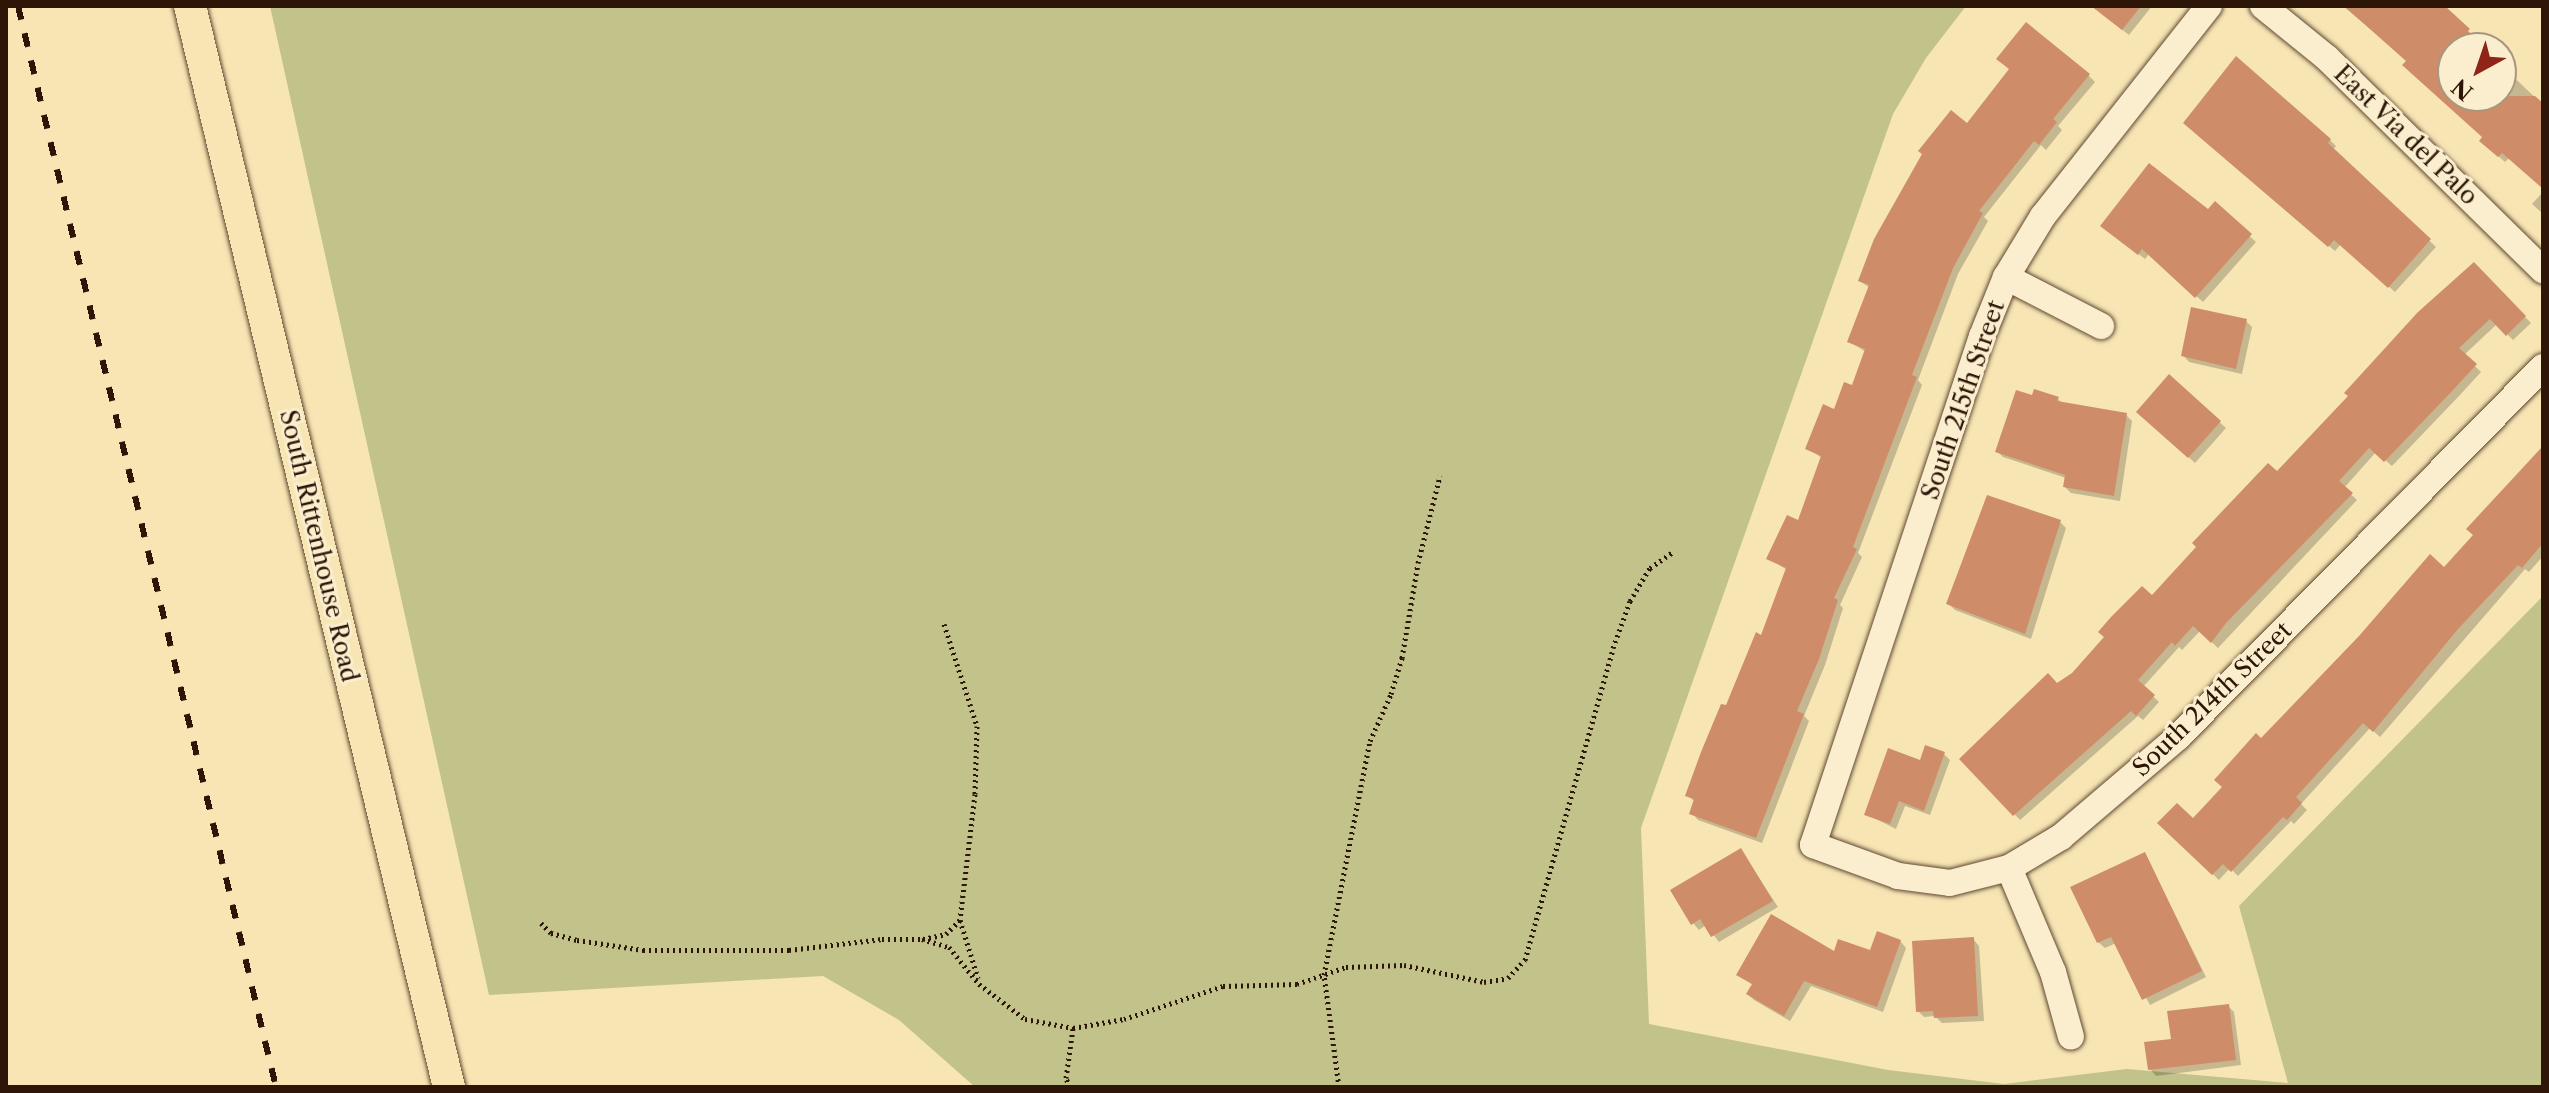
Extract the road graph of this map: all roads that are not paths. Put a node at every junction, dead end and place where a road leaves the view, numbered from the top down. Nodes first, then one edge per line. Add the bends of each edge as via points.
1 (190, 6) edge
2 (2209, 6) edge
3 (2263, 6) edge
4 (2543, 270) edge
5 (2006, 277) junction
6 (2101, 326) dead end
7 (2543, 367) edge
8 (1813, 845) joint
9 (2009, 868) junction
10 (2071, 1037) dead end
11 (449, 1087) edge

1 - 11 main road, South Rittenhouse Road
2 - 5 street, South 215th Street via 2043,216
3 - 4 street, East Via del Palo via 2327,58
5 - 6 street
5 - 8 street, South 215th Street
7 - 9 street, South 214th Street via 2178,737 2061,837
8 - 9 street, South 214th Street via 1898,876 1950,883
9 - 10 street via 2053,972

